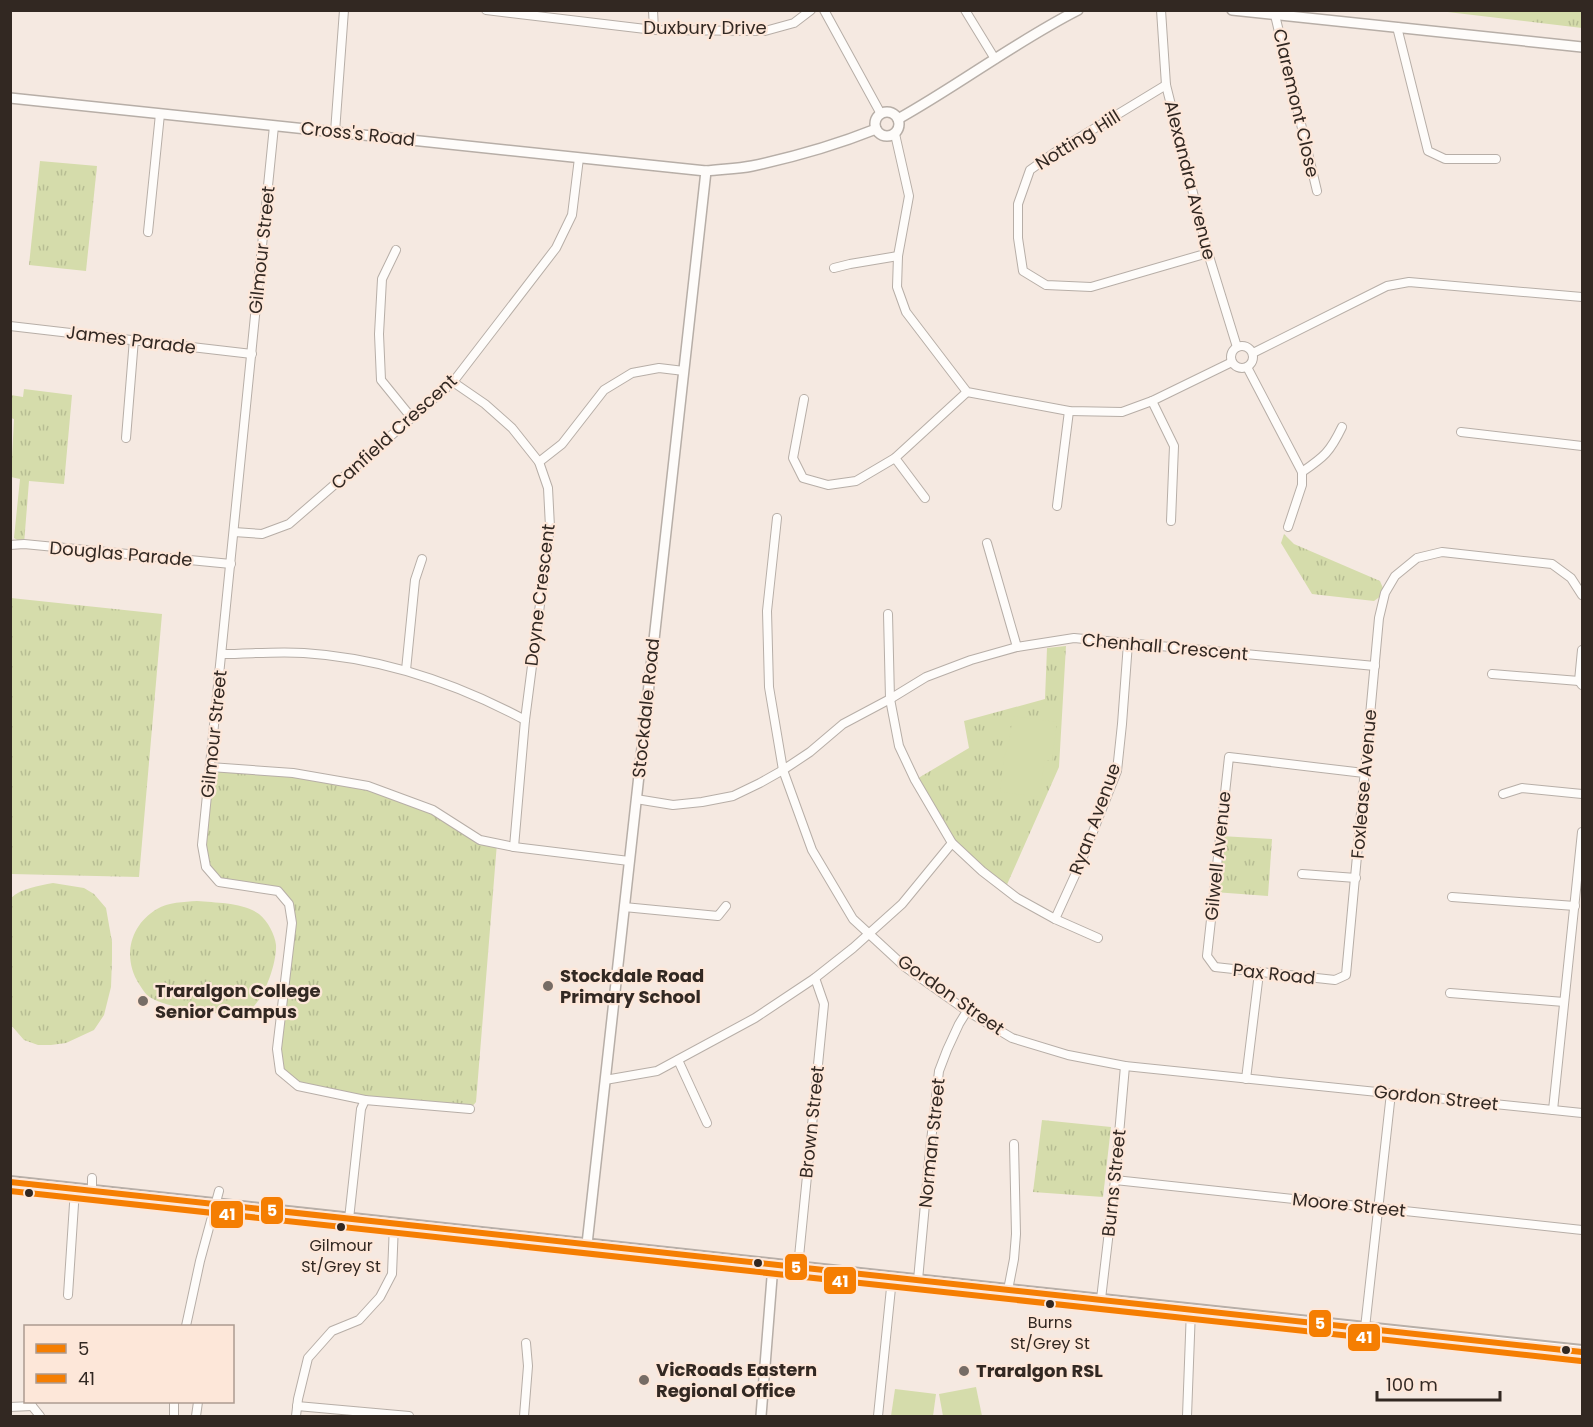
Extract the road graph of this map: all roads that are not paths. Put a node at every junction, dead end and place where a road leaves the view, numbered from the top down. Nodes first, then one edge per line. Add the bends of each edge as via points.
1 (344, 10) edge
2 (486, 10) edge
3 (653, 10) edge
4 (811, 10) edge
5 (824, 10) edge
6 (965, 10) edge
7 (1078, 10) edge
8 (1161, 10) edge
9 (1232, 10) edge
10 (500, 11) edge
11 (1275, 15) junction
12 (1318, 15) edge
13 (1397, 27) junction
14 (654, 30) junction
15 (1582, 47) edge
16 (995, 59) junction
17 (1166, 86) junction
18 (10, 98) edge
19 (160, 114) junction
20 (881, 114) junction
21 (898, 119) junction
22 (274, 126) junction
23 (876, 129) junction
24 (334, 132) junction
25 (895, 134) junction
26 (579, 158) junction
27 (1496, 159) dead end
28 (706, 171) junction
29 (1317, 191) dead end
30 (148, 232) dead end
31 (396, 250) dead end
32 (1208, 253) junction
33 (898, 256) junction
34 (834, 268) dead end
35 (1582, 297) edge
36 (10, 326) edge
37 (134, 339) junction
38 (1236, 347) junction
39 (1253, 353) junction
40 (252, 354) junction
41 (1232, 362) junction
42 (1247, 367) junction
43 (684, 371) junction
44 (453, 382) junction
45 (968, 392) junction
46 (804, 399) dead end
47 (1152, 400) junction
48 (1069, 411) junction
49 (411, 417) junction
50 (1342, 427) dead end
51 (1461, 432) dead end
52 (126, 438) dead end
53 (1582, 446) edge
54 (895, 458) junction
55 (539, 462) junction
56 (1302, 472) junction
57 (926, 498) dead end
58 (1057, 506) dead end
59 (777, 518) dead end
60 (1172, 521) dead end
61 (1288, 527) dead end
62 (234, 532) junction
63 (987, 543) dead end
64 (10, 545) edge
65 (422, 559) dead end
66 (231, 564) junction
67 (1582, 595) edge
68 (888, 614) dead end
69 (1128, 643) junction
70 (1017, 647) junction
71 (1582, 650) edge
72 (222, 654) junction
73 (1375, 666) junction
74 (406, 670) junction
75 (1492, 674) dead end
76 (1581, 683) edge
77 (890, 699) junction
78 (525, 720) junction
79 (210, 767) junction
80 (783, 770) junction
81 (1364, 773) junction
82 (1503, 794) dead end
83 (1582, 794) edge
84 (636, 799) junction
85 (1582, 832) edge
86 (952, 843) junction
87 (514, 847) junction
88 (629, 861) junction
89 (1302, 874) dead end
90 (1356, 878) junction
91 (1452, 897) dead end
92 (726, 906) dead end
93 (1575, 906) junction
94 (624, 907) junction
95 (1055, 919) junction
96 (869, 932) junction
97 (1098, 938) dead end
98 (1208, 956) joint
99 (1259, 973) junction
100 (1346, 975) joint
101 (815, 978) junction
102 (1450, 993) dead end
103 (1564, 1002) junction
104 (967, 1011) junction
105 (678, 1060) junction
106 (1125, 1066) junction
107 (1246, 1079) junction
108 (605, 1080) junction
109 (1391, 1093) junction
110 (365, 1100) junction
111 (470, 1109) dead end
112 (1553, 1110) junction
113 (1582, 1113) edge
114 (707, 1123) dead end
115 (1014, 1144) dead end
116 (92, 1178) dead end
117 (1115, 1180) junction
118 (10, 1182) edge
119 (75, 1189) junction
120 (92, 1191) junction
121 (219, 1191) dead end
122 (215, 1204) junction
123 (1378, 1208) junction
124 (349, 1219) junction
125 (394, 1224) junction
126 (1582, 1230) edge
127 (586, 1245) junction
128 (774, 1265) junction
129 (798, 1267) junction
130 (892, 1278) junction
131 (918, 1280) junction
132 (1008, 1290) junction
133 (68, 1295) dead end
134 (1101, 1299) junction
135 (1191, 1309) junction
136 (186, 1325) edge
137 (1365, 1328) junction
138 (526, 1344) dead end
139 (1581, 1351) edge
140 (34, 1404) edge
141 (297, 1406) junction
142 (10, 1407) edge
143 (40, 1416) edge
144 (296, 1416) edge
145 (410, 1416) edge
146 (524, 1416) edge
147 (761, 1416) edge
148 (878, 1416) edge
149 (1187, 1416) edge

1 - 24 street
2 - 10 street, Duxbury Drive
3 - 14 street
4 - 14 street, Duxbury Drive via 794,23 765,31
5 - 20 street
6 - 16 street
7 - 16 street
8 - 17 street, Alexandra Avenue
9 - 11 street
10 - 14 street, Duxbury Drive
11 - 12 street
11 - 29 street, Claremont Close
12 - 13 street
13 - 15 street
13 - 27 street via 1428,151 1445,159
16 - 21 street
17 - 32 street, Alexandra Avenue
17 - 32 street, Notting Hill via 1030,170 1018,204 1023,271 1046,285 1091,287
18 - 19 street, Cross's Road
19 - 22 street, Cross's Road
19 - 30 street
20 - 21 street via 891,113
20 - 23 street
21 - 25 street
22 - 24 street, Cross's Road
22 - 40 street, Gilmour Street
23 - 25 street via 881,135
23 - 28 street, Cross's Road via 794,156
24 - 26 street, Cross's Road
25 - 33 street via 909,196
26 - 28 street, Cross's Road
26 - 44 street, Canfield Crescent via 572,214 556,248
28 - 43 street, Stockdale Road
31 - 49 street via 382,279 381,380
32 - 38 street, Alexandra Avenue
33 - 34 street
33 - 45 street via 897,287 906,312
35 - 39 street via 1408,282 1387,286
36 - 37 street, James Parade
37 - 40 street, James Parade
37 - 52 street
38 - 39 street via 1244,345
38 - 41 street
39 - 42 street via 1253,361
40 - 62 street, Gilmour Street
41 - 42 street
41 - 47 street
42 - 56 street
43 - 55 street via 658,368 632,372 604,390 561,444
43 - 84 street, Stockdale Road
44 - 49 street, Canfield Crescent
44 - 55 street, Doyne Crescent via 512,428
45 - 48 street
45 - 54 street
46 - 54 street via 793,458 803,478 828,485 856,481
47 - 48 street via 1122,412
47 - 60 street via 1174,446
48 - 58 street
49 - 62 street, Canfield Crescent via 290,524 262,534
50 - 56 street via 1332,448
51 - 53 street
54 - 57 street
55 - 78 street, Doyne Crescent via 548,488 550,527
56 - 61 street via 1302,485
59 - 80 street, Gordon Street via 768,610 769,687
62 - 66 street, Gilmour Street
63 - 70 street
64 - 66 street, Douglas Parade
65 - 74 street via 415,580
66 - 72 street, Gilmour Street
67 - 73 street, Foxlease Avenue via 1570,578 1552,564 1442,552 1417,558 1395,576 1384,593
68 - 77 street
69 - 70 street, Chenhall Crescent via 1074,638
69 - 73 street, Chenhall Crescent
69 - 95 street, Ryan Avenue via 1117,771
70 - 77 street, Chenhall Crescent via 926,677
71 - 76 street
72 - 74 street via 304,653
72 - 79 street, Gilmour Street
73 - 81 street, Foxlease Avenue
74 - 78 street via 442,681
75 - 76 street
77 - 80 street, Chenhall Crescent via 843,724
77 - 86 street via 899,747
78 - 87 street, Doyne Crescent
79 - 87 street via 293,773 368,786 433,810 480,840
79 - 110 street, Gilmour Street via 202,845 206,867 219,882 278,891 290,904 292,923 277,1050 280,1071 298,1086
80 - 84 street, Chenhall Crescent via 733,796 673,805
80 - 96 street, Gordon Street via 812,850 853,919
81 - 90 street, Foxlease Avenue
81 - 98 street, Gilwell Avenue via 1229,757
82 - 83 street via 1522,788
84 - 88 street, Stockdale Road
85 - 93 street
86 - 95 street via 1017,898
86 - 96 street via 902,904
87 - 88 street
88 - 94 street, Stockdale Road
89 - 90 street
90 - 100 street, Foxlease Avenue
91 - 93 street
92 - 94 street via 718,916
93 - 103 street
94 - 108 street, Stockdale Road
95 - 97 street
96 - 101 street
96 - 104 street, Gordon Street via 904,967
98 - 99 street, Pax Road via 1215,967
99 - 100 street, Pax Road via 1335,980
99 - 107 street
101 - 105 street via 755,1018
101 - 129 street, Brown Street via 824,1004
102 - 103 street
103 - 112 street
104 - 106 street, Gordon Street via 1012,1038 1068,1055
104 - 131 street, Norman Street via 939,1071
105 - 108 street via 657,1071
105 - 114 street
106 - 107 street, Gordon Street
106 - 117 street, Burns Street
107 - 109 street, Gordon Street
108 - 127 street, Stockdale Road
109 - 112 street, Gordon Street
109 - 123 street
110 - 111 street
110 - 124 street
112 - 113 street, Gordon Street
115 - 132 street via 1016,1234
116 - 120 street
117 - 123 street, Moore Street
117 - 134 street, Burns Street
118 - 119 main road
119 - 120 main road
119 - 133 street
120 - 122 main road
121 - 122 street
122 - 124 main road
122 - 136 street
123 - 126 street, Moore Street
123 - 137 street
124 - 125 main road
125 - 127 main road
125 - 141 street via 392,1274 384,1290 359,1320 332,1331 308,1358
127 - 128 main road
128 - 129 main road
128 - 147 street
129 - 130 main road
130 - 131 main road
130 - 148 street
131 - 132 main road
132 - 134 main road
134 - 135 main road
135 - 137 main road
135 - 149 street
137 - 139 main road
138 - 146 street
140 - 142 street
140 - 143 street
141 - 144 street
141 - 145 street

